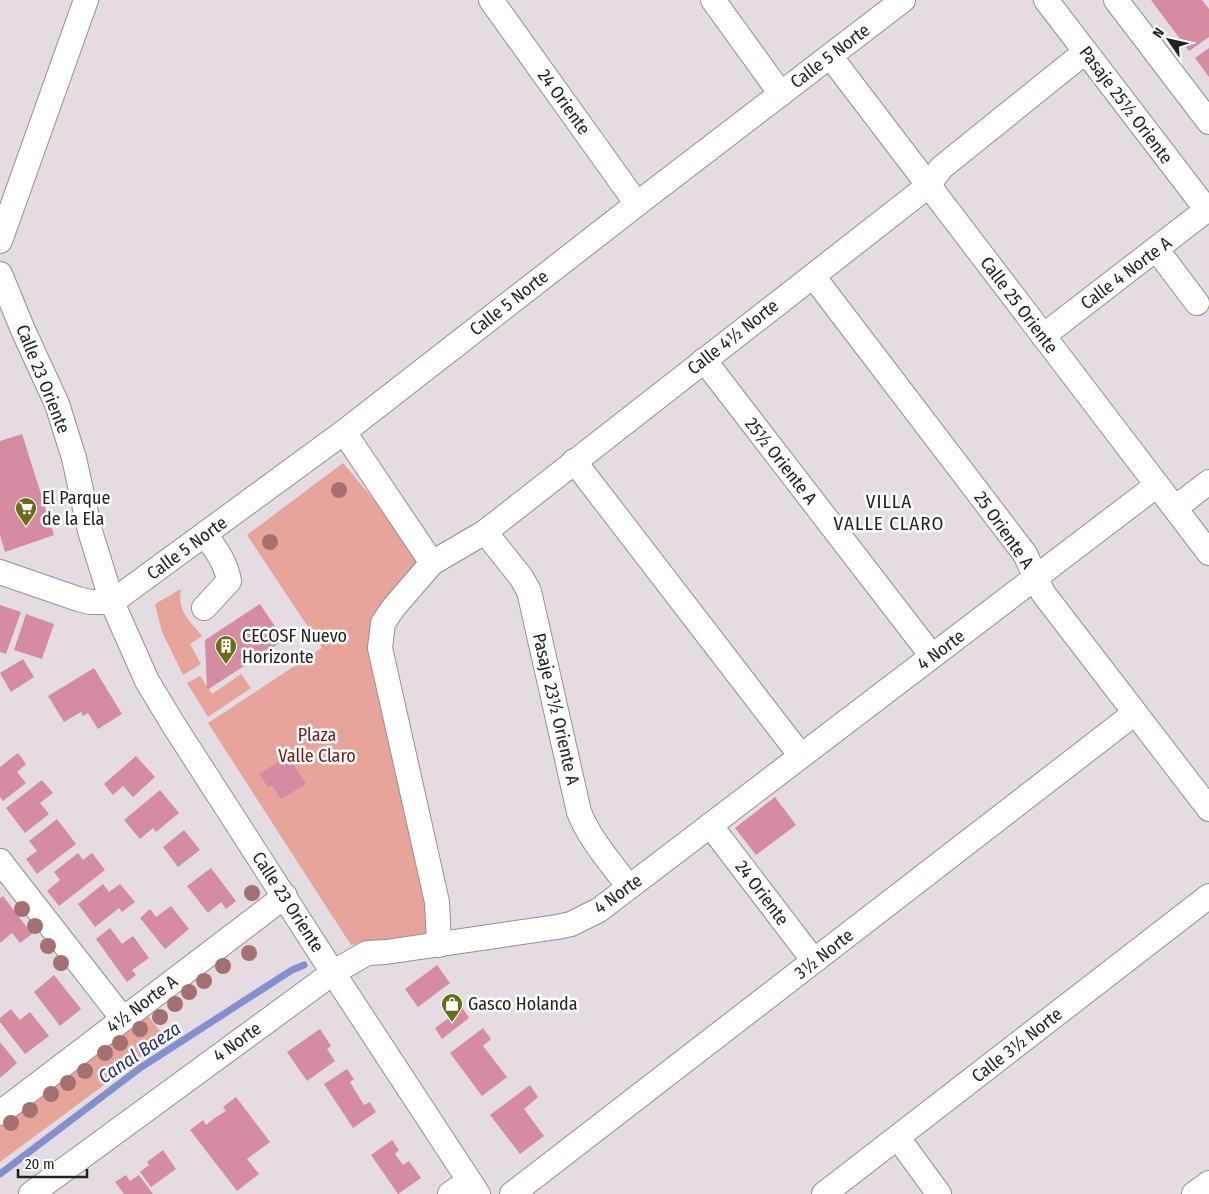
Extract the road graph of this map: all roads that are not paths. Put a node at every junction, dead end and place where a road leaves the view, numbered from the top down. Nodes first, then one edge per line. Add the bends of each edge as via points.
1 (86, 0) edge
2 (491, 0) edge
3 (713, 0) edge
4 (903, 0) edge
5 (1046, 0) edge
6 (1116, 0) edge
7 (1085, 52) junction
8 (830, 56) junction
9 (781, 94) junction
10 (1209, 122) edge
11 (928, 186) junction
12 (637, 204) junction
13 (1208, 209) edge
14 (0, 240) edge
15 (1157, 250) junction
16 (0, 274) edge
17 (813, 276) junction
18 (1197, 303) dead end
19 (0, 325) edge
20 (23, 330) junction
21 (1043, 336) junction
22 (704, 360) junction
23 (344, 432) junction
24 (574, 461) junction
25 (1209, 482) edge
26 (1157, 485) junction
27 (1174, 508) junction
28 (485, 532) junction
29 (205, 535) junction
30 (1209, 553) edge
31 (432, 563) junction
32 (0, 572) edge
33 (1036, 578) junction
34 (112, 602) junction
35 (204, 608) dead end
36 (932, 656) junction
37 (1135, 713) junction
38 (800, 756) junction
39 (1209, 809) edge
40 (710, 825) junction
41 (1, 863) edge
42 (629, 887) junction
43 (285, 896) junction
44 (1209, 896) edge
45 (439, 945) junction
46 (814, 961) junction
47 (331, 969) junction
48 (123, 1019) junction
49 (0, 1113) edge
50 (898, 1138) junction
51 (1209, 1183) edge
52 (466, 1190) edge
53 (31, 1194) edge
54 (512, 1194) edge
55 (824, 1194) edge
56 (939, 1194) edge
57 (1194, 1194) edge

1 - 14 street
2 - 12 street, 24 Oriente
3 - 9 street
4 - 8 street, Calle 5 Norte
5 - 7 street, Pasaje 25½ Oriente
6 - 10 street
7 - 11 street, Calle 4½ Norte via 941,168
7 - 13 street, Pasaje 25½ Oriente
8 - 9 street, Calle 5 Norte
8 - 11 street, Calle 25 Oriente
9 - 12 street, Calle 5 Norte
11 - 17 street, Calle 4½ Norte
11 - 21 street, Calle 25 Oriente
12 - 23 street, Calle 5 Norte
13 - 15 street, Calle 4 Norte A
15 - 18 street
15 - 21 street, Calle 4 Norte A
16 - 20 street, Calle 23 Oriente
17 - 22 street, Calle 4½ Norte
17 - 33 street, 25 Oriente A via 1025,554
19 - 20 street
20 - 34 street, Calle 23 Oriente via 66,430 90,531
21 - 26 street, Calle 25 Oriente
22 - 24 street, Calle 4½ Norte
22 - 36 street, 25½ Oriente A
23 - 29 street, Calle 5 Norte
23 - 31 street
24 - 28 street, Calle 4½ Norte
24 - 38 street
25 - 27 street
26 - 27 street, Calle 25 Oriente
26 - 33 street, 4 Norte
27 - 30 street, Calle 25 Oriente
28 - 31 street, Calle 4½ Norte
28 - 42 street, Pasaje 23½ Oriente A via 521,576 529,591 580,812 591,837
29 - 34 street, Calle 5 Norte
29 - 35 street via 219,552 229,581
31 - 45 street, Calle 4½ Norte via 383,623 380,648 437,902
32 - 34 street via 78,600
33 - 36 street, 4 Norte
33 - 37 street, 25 Oriente A via 1042,593
34 - 43 street, Calle 23 Oriente via 147,681
36 - 38 street, 4 Norte
37 - 39 street, 25 Oriente A
37 - 46 street, 3½ Norte
38 - 40 street, 4 Norte
40 - 42 street, 4 Norte
40 - 46 street, 24 Oriente
41 - 48 street
42 - 45 street, 4 Norte via 598,910 571,924
43 - 47 street, Calle 23 Oriente
43 - 48 street, 4½ Norte A
44 - 50 street, Calle 3½ Norte
45 - 47 street, 4 Norte via 366,952
46 - 54 street, 3½ Norte
47 - 52 street, Calle 23 Oriente
47 - 53 street, 4 Norte
48 - 49 street, 4½ Norte A
50 - 55 street, Calle 3½ Norte
50 - 56 street
51 - 57 street

